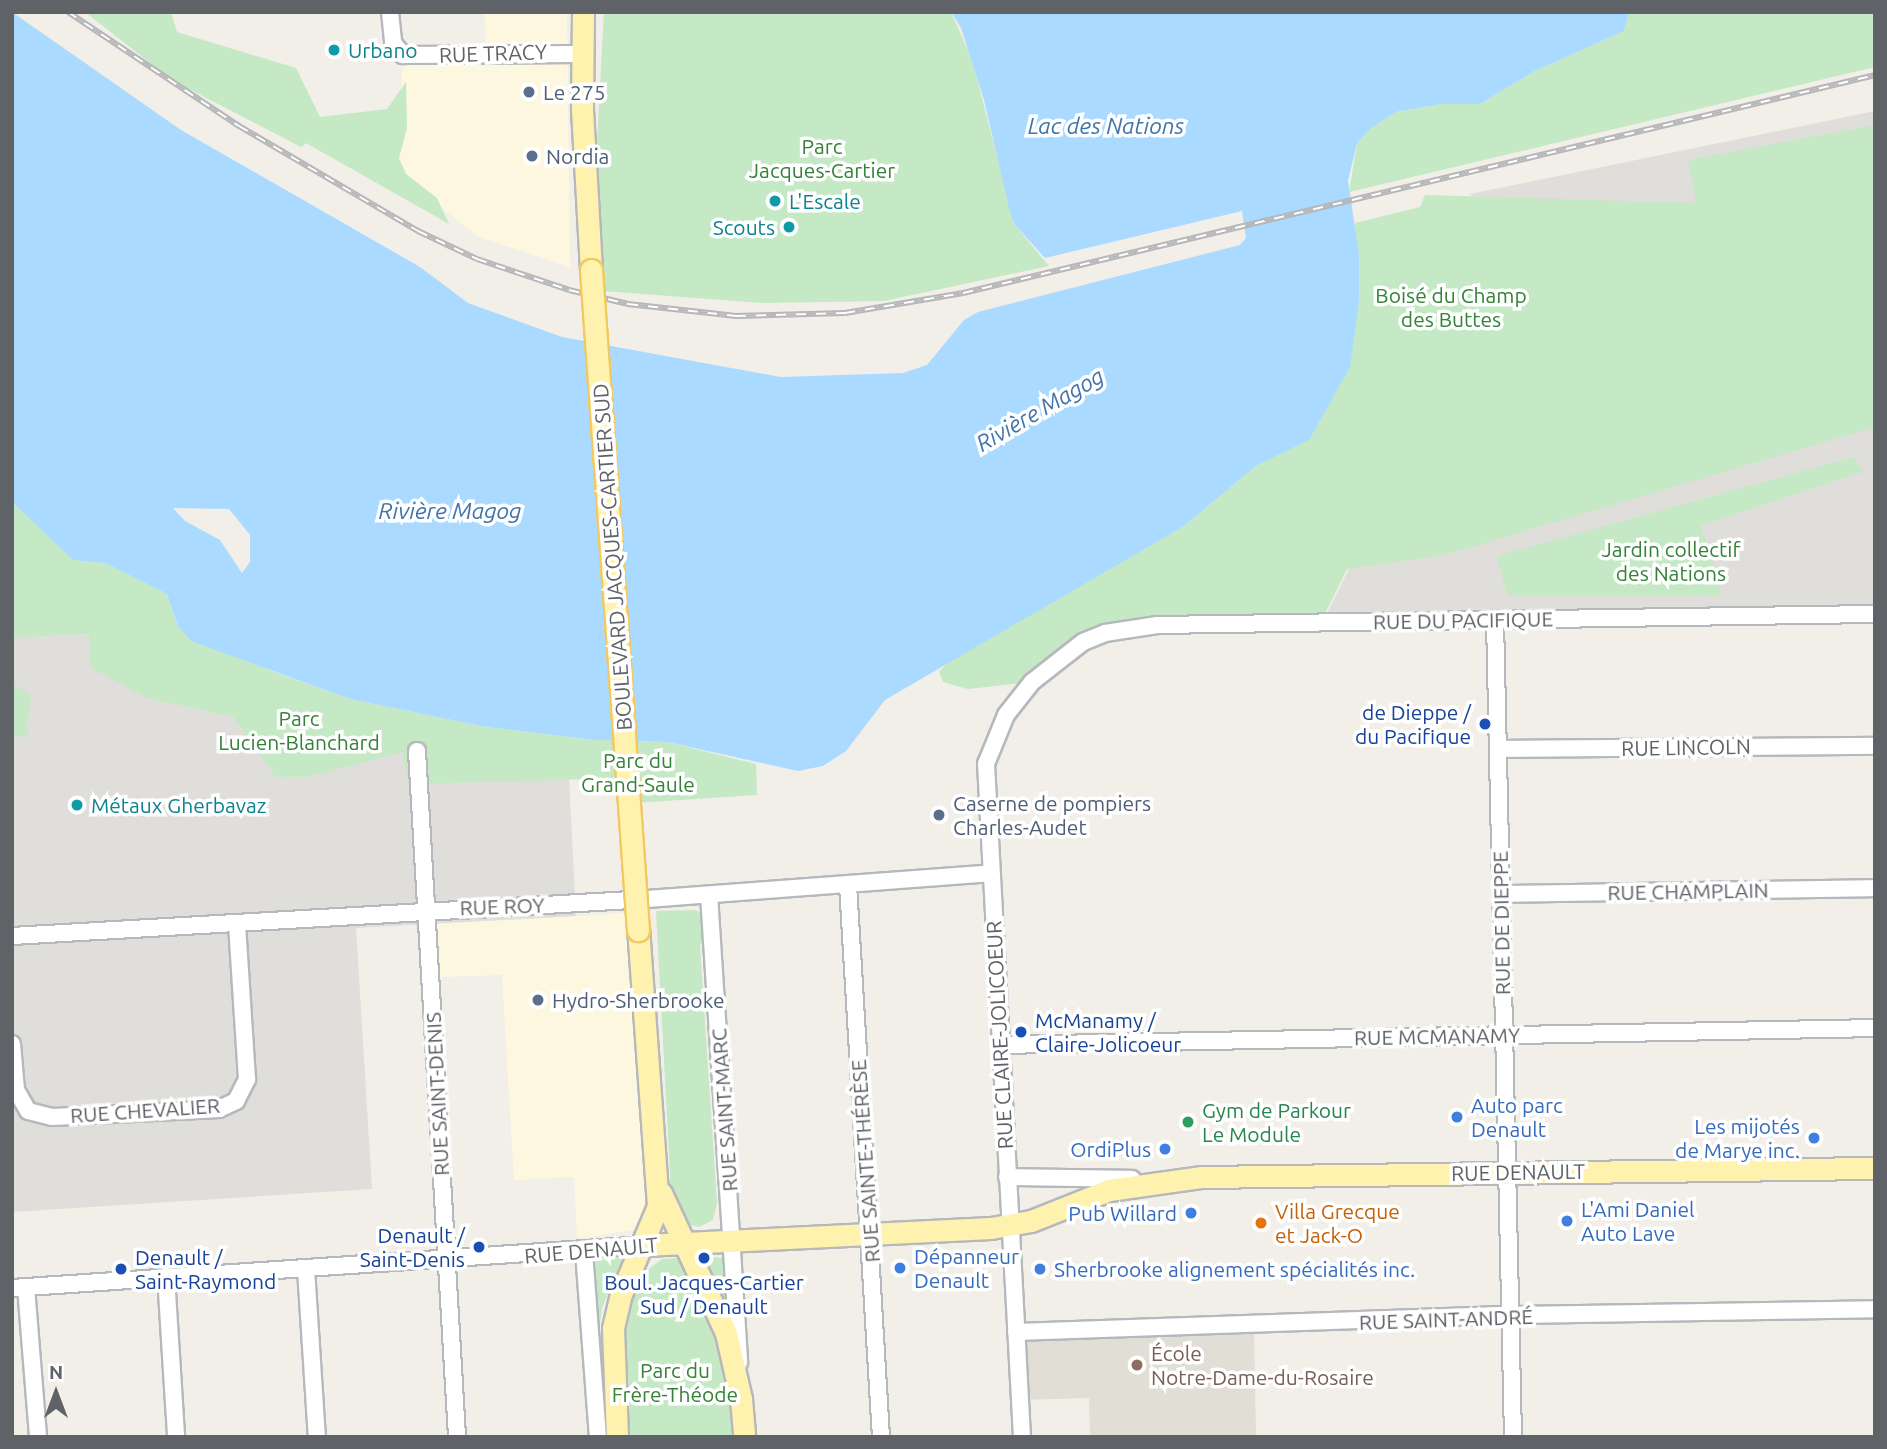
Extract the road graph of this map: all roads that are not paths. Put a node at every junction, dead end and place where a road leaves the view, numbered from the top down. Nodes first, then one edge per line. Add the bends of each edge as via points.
1 (390, 12) edge
2 (583, 12) edge
3 (582, 54) junction
4 (1875, 614) edge
5 (1495, 619) junction
6 (1059, 658) joint
7 (1875, 746) edge
8 (1498, 749) junction
9 (417, 751) dead end
10 (991, 873) junction
11 (848, 885) junction
12 (1875, 888) edge
13 (1501, 894) junction
14 (709, 895) junction
15 (426, 908) junction
16 (237, 923) junction
17 (12, 936) edge
18 (1875, 1028) edge
19 (1504, 1035) junction
20 (12, 1044) edge
21 (1000, 1045) junction
22 (1875, 1168) edge
23 (1507, 1171) junction
24 (1007, 1177) junction
25 (1162, 1180) junction
26 (659, 1185) junction
27 (1010, 1224) junction
28 (870, 1235) junction
29 (733, 1241) junction
30 (681, 1242) junction
31 (645, 1245) junction
32 (584, 1251) junction
33 (447, 1260) junction
34 (306, 1269) junction
35 (166, 1276) junction
36 (19, 1288) edge
37 (1875, 1309) edge
38 (1510, 1315) junction
39 (1016, 1332) junction
40 (741, 1399) junction
41 (38, 1437) edge
42 (176, 1437) edge
43 (317, 1437) edge
44 (457, 1437) edge
45 (598, 1437) edge
46 (617, 1437) edge
47 (744, 1437) edge
48 (881, 1437) edge
49 (1022, 1437) edge
50 (1513, 1437) edge

1 - 3 street, RUE TRACY via 393,43 403,55
2 - 3 main road, BOULEVARD JACQUES-CARTIER SUD
3 - 26 main road, BOULEVARD JACQUES-CARTIER SUD, bridge via 591,270
4 - 5 street, RUE DU PACIFIQUE
5 - 6 street, RUE DU PACIFIQUE via 1157,625 1105,633
5 - 8 street, RUE DE DIEPPE
6 - 10 street, RUE CLAIRE-JOLICOEUR via 1019,699 990,744 986,764
7 - 8 street, RUE LINCOLN
8 - 13 street, RUE DE DIEPPE
9 - 15 street, RUE SAINT-DENIS
10 - 11 street, RUE ROY
10 - 21 street, RUE CLAIRE-JOLICOEUR
11 - 14 street, RUE ROY
11 - 28 street, RUE SAINTE-THÉRÈSE
12 - 13 street, RUE CHAMPLAIN
13 - 19 street, RUE DE DIEPPE
14 - 15 street, RUE ROY
14 - 29 street, RUE SAINT-MARC
15 - 16 street, RUE ROY
15 - 33 street, RUE SAINT-DENIS
16 - 17 street, RUE ROY
16 - 20 street, RUE CHEVALIER via 247,1079 236,1101 219,1109 52,1117 28,1111 16,1090
18 - 19 street, RUE MCMANAMY
19 - 21 street, RUE MCMANAMY
19 - 23 street, RUE DE DIEPPE
21 - 24 street, RUE CLAIRE-JOLICOEUR
22 - 23 main road, RUE DENAULT
23 - 25 main road, RUE DENAULT
23 - 38 street, RUE DE DIEPPE
24 - 25 street, RUE DENAULT
24 - 27 street, RUE CLAIRE-JOLICOEUR
25 - 27 main road, RUE DENAULT via 1109,1190
26 - 30 main road, BOULEVARD JACQUES-CARTIER SUD
26 - 31 main road, BOULEVARD JACQUES-CARTIER SUD
27 - 28 main road, RUE DENAULT
27 - 39 street, RUE CLAIRE-JOLICOEUR
28 - 29 main road, RUE DENAULT
28 - 48 street, RUE SAINTE-THÉRÈSE
29 - 30 main road, RUE DENAULT
29 - 40 street, RUE SAINT-MARC
30 - 31 main road, RUE DENAULT
30 - 40 main road, BOULEVARD JACQUES-CARTIER SUD via 726,1333
31 - 32 street, RUE DENAULT
31 - 46 main road, BOULEVARD JACQUES-CARTIER SUD via 621,1294 613,1328
32 - 33 street, RUE DENAULT
32 - 45 street
33 - 34 street, RUE DENAULT
33 - 44 street, RUE SAINT-DENIS
34 - 35 street, RUE DENAULT
34 - 43 street
35 - 36 street, RUE DENAULT
35 - 42 street
36 - 41 street
37 - 38 street, RUE SAINT-ANDRÉ
38 - 39 street, RUE SAINT-ANDRÉ
38 - 50 street, RUE DE DIEPPE
39 - 49 street, RUE CLAIRE-JOLICOEUR
40 - 47 main road, BOULEVARD JACQUES-CARTIER SUD

